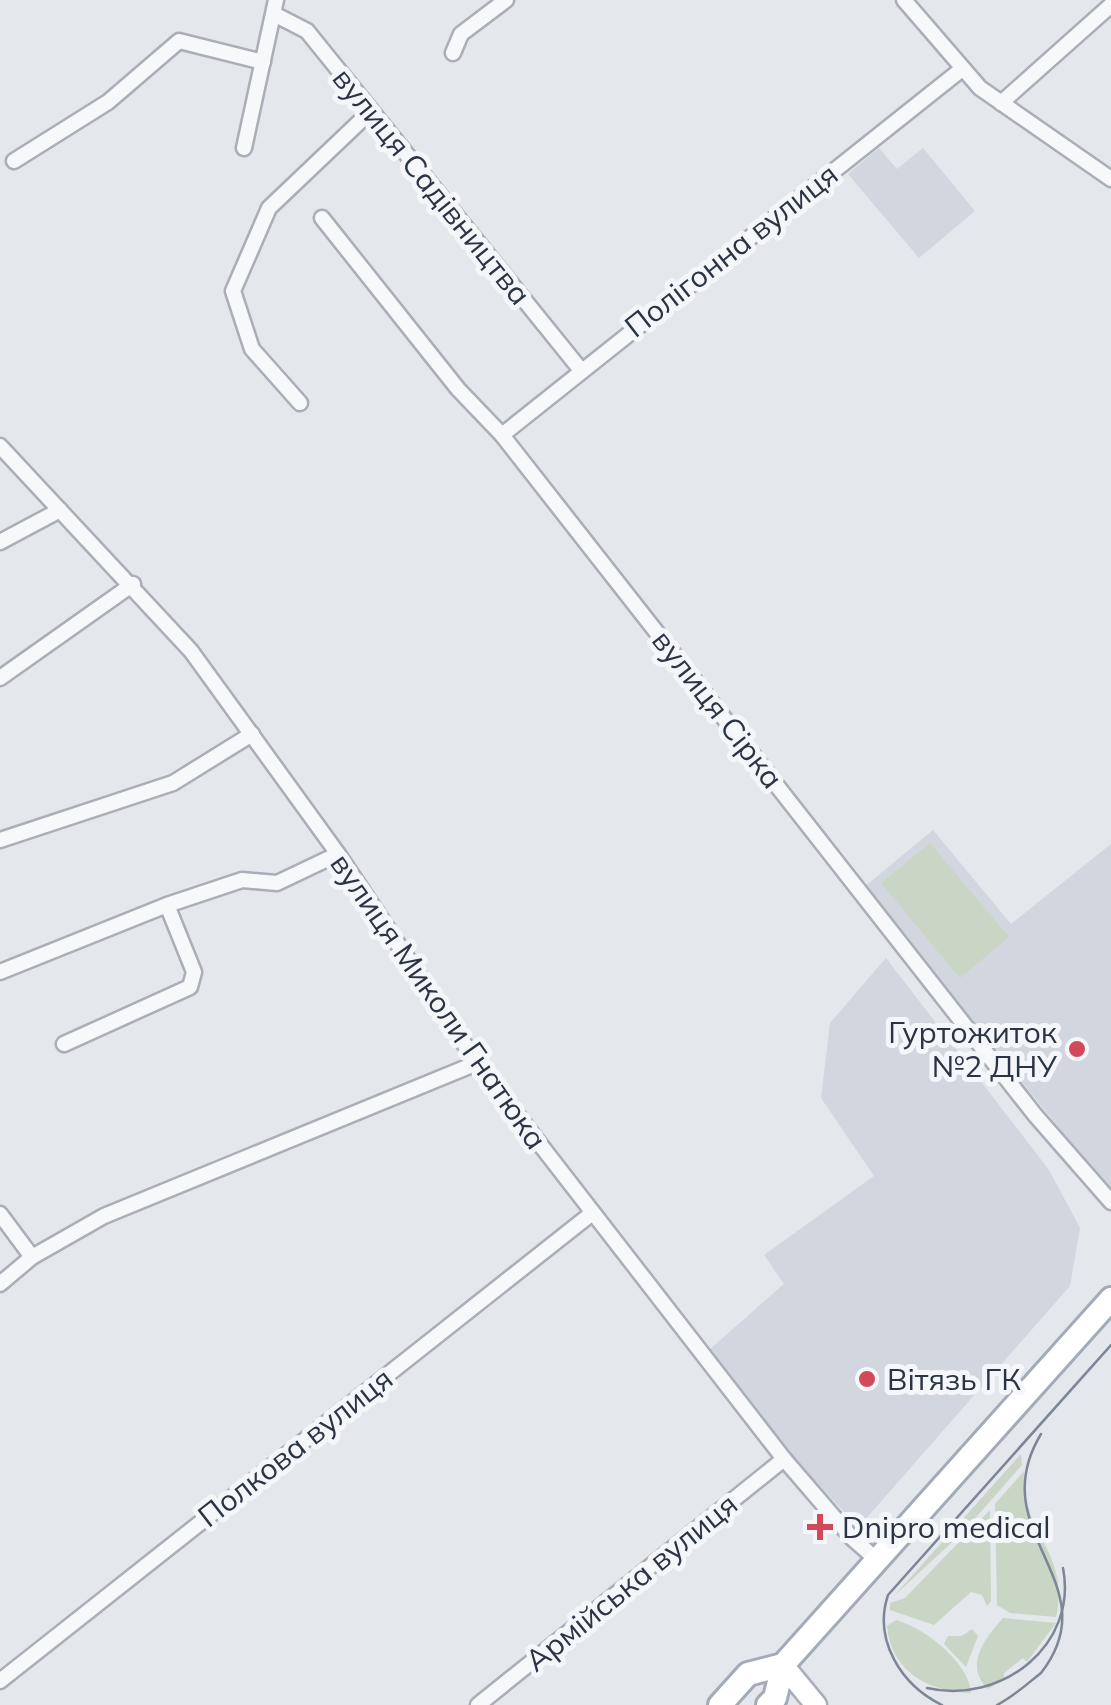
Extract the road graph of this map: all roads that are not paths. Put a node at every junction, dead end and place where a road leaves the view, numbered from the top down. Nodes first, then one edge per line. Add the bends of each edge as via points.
1 (506, 0) edge
2 (904, 0) edge
3 (1111, 6) edge
4 (275, 7) edge
5 (453, 53) dead end
6 (262, 62) junction
7 (962, 68) junction
8 (1002, 103) junction
9 (371, 111) junction
10 (244, 148) dead end
11 (14, 162) dead end
12 (1111, 178) edge
13 (322, 218) dead end
14 (580, 369) junction
15 (300, 403) dead end
16 (502, 435) junction
17 (0, 446) edge
18 (60, 510) junction
19 (0, 542) edge
20 (133, 584) junction
21 (0, 678) edge
22 (252, 734) junction
23 (0, 840) edge
24 (338, 854) junction
25 (167, 905) junction
26 (0, 972) edge
27 (64, 1044) dead end
28 (477, 1063) junction
29 (1111, 1202) edge
30 (0, 1214) edge
31 (591, 1214) junction
32 (32, 1257) junction
33 (0, 1284) edge
34 (1111, 1299) edge
35 (784, 1459) junction
36 (876, 1559) junction
37 (783, 1665) junction
38 (0, 1681) edge
39 (478, 1705) edge
40 (720, 1705) edge
41 (768, 1705) edge
42 (816, 1705) edge

1 - 5 street via 461,34
2 - 7 street
3 - 8 street
4 - 6 street
4 - 9 street, вулиця Садівництва via 307,31
6 - 10 street
6 - 11 street via 179,42 108,102
7 - 8 street
7 - 14 street, Полігонна вулиця
8 - 12 street
9 - 14 street, вулиця Садівництва
9 - 15 street via 269,208 233,292 252,349
13 - 16 street, вулиця Сірка
14 - 16 street, Полігонна вулиця
16 - 29 street, вулиця Сірка via 1035,1115
17 - 18 street, вулиця Миколи Гнатюка
18 - 19 street
18 - 20 street, вулиця Миколи Гнатюка
20 - 21 street
20 - 22 street, вулиця Миколи Гнатюка
22 - 23 street via 173,783
22 - 24 street, вулиця Миколи Гнатюка
24 - 25 street via 277,883 242,880
24 - 28 street, вулиця Миколи Гнатюка
25 - 26 street
25 - 27 street via 194,972 190,987
28 - 31 street, вулиця Миколи Гнатюка
28 - 32 street via 104,1216
30 - 32 street
31 - 35 street, вулиця Миколи Гнатюка
31 - 38 street, Полкова вулиця
32 - 33 street
34 - 36 main road
35 - 36 street, вулиця Миколи Гнатюка
35 - 39 street, Армійська вулиця
36 - 37 main road
37 - 40 main road via 748,1674
37 - 41 main road
37 - 42 main road

